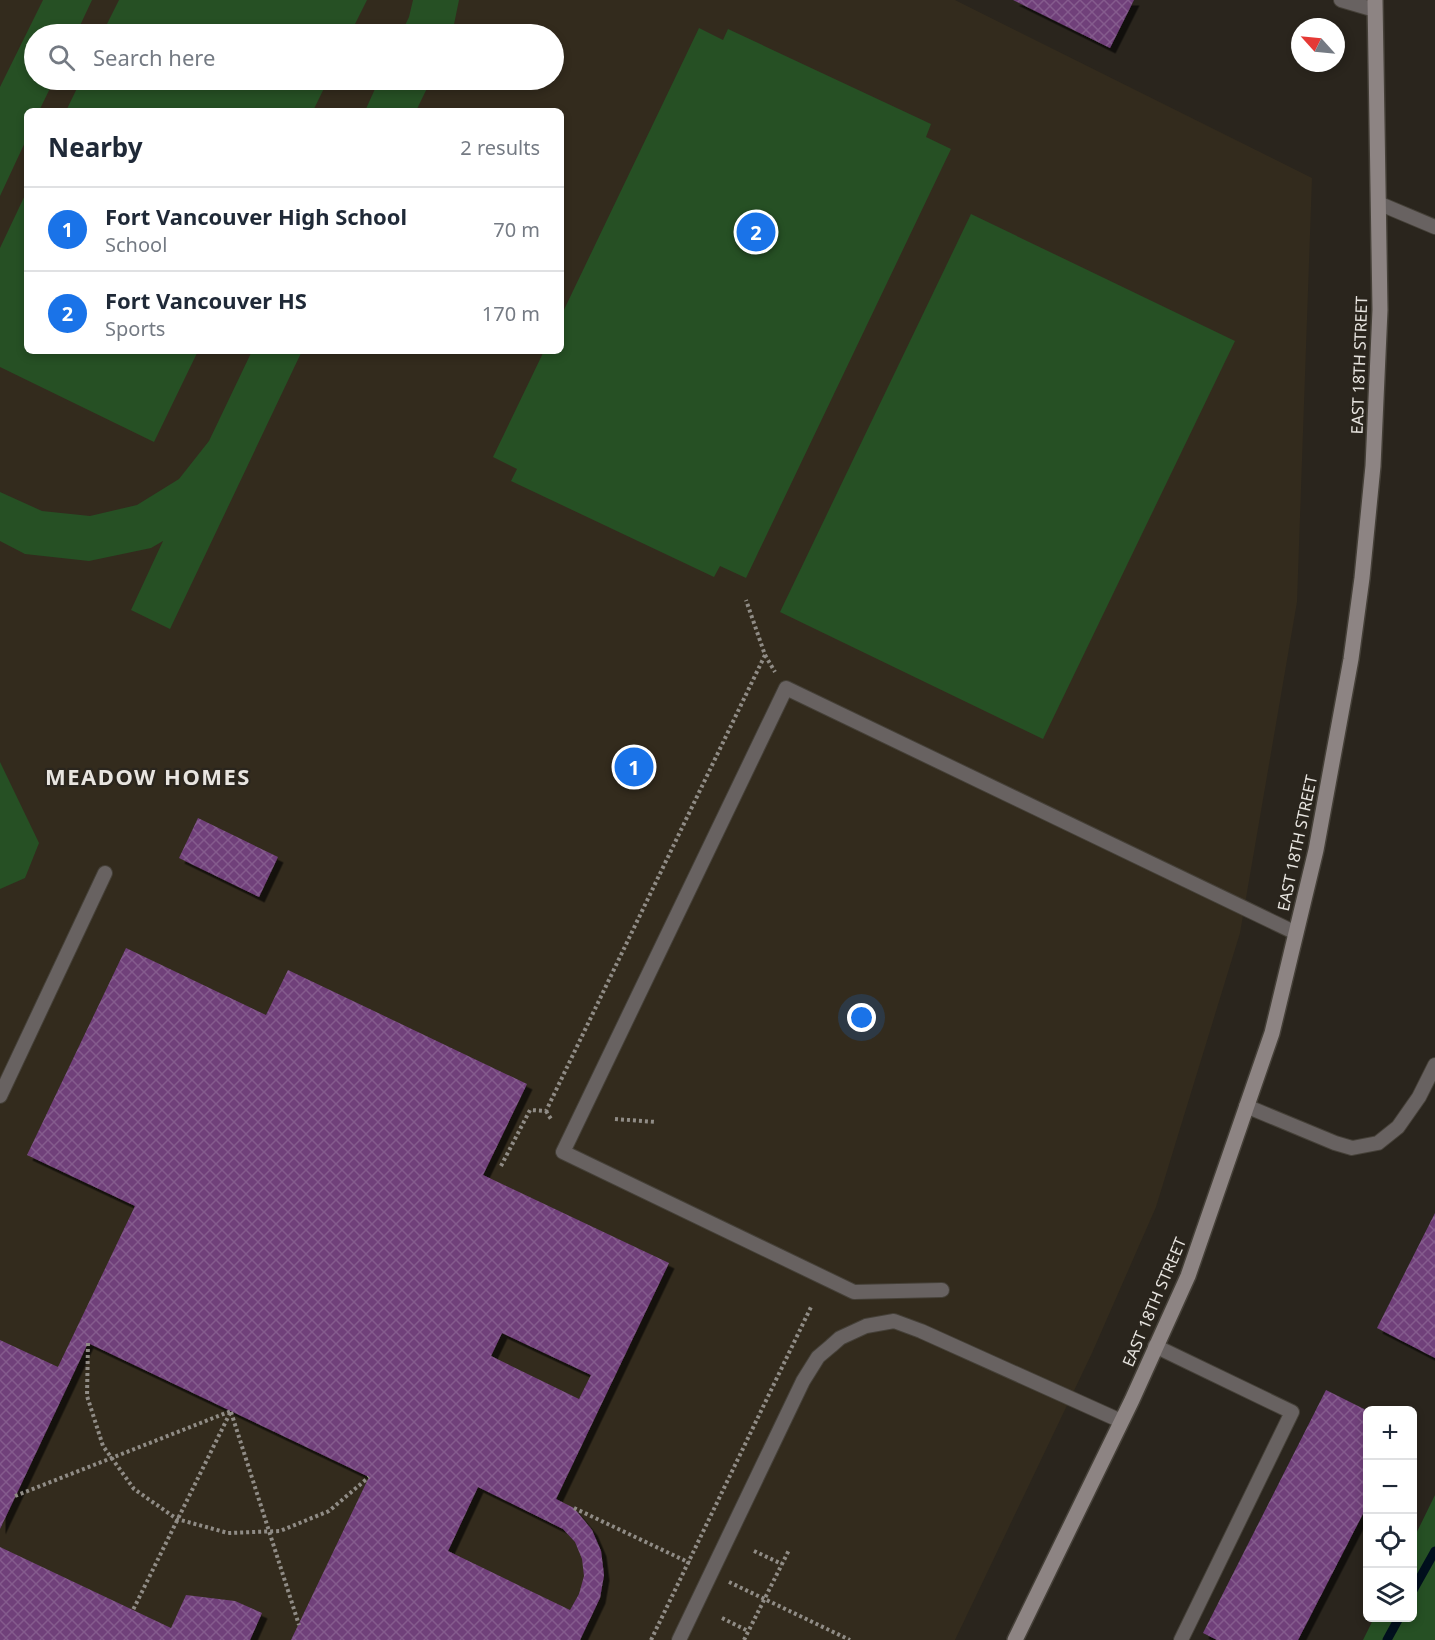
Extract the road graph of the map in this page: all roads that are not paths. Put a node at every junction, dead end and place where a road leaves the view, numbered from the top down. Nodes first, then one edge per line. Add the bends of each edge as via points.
1 (1341, 0) edge
2 (1375, 5) edge
3 (1378, 203) junction
4 (1435, 227) edge
5 (105, 873) dead end
6 (1296, 933) junction
7 (1435, 1065) edge
8 (0, 1096) edge
9 (1246, 1106) junction
10 (942, 1290) dead end
11 (1155, 1346) junction
12 (1121, 1420) junction
13 (679, 1640) edge
14 (1015, 1640) edge
15 (1181, 1640) edge

1 - 2 lane
2 - 3 street, EAST 18TH STREET
3 - 4 lane
3 - 6 street, EAST 18TH STREET via 1379,321 1373,466 1362,578 1316,850
5 - 8 lane
6 - 9 street, EAST 18TH STREET via 1272,1032
6 - 10 lane via 786,688 563,1152 854,1292
7 - 9 lane via 1398,1127 1378,1143 1352,1148
9 - 11 street, EAST 18TH STREET via 1188,1276
11 - 12 street, EAST 18TH STREET
11 - 15 lane via 1292,1412
12 - 13 lane via 894,1322 866,1326 840,1338 818,1357 803,1381
12 - 14 street, EAST 18TH STREET

